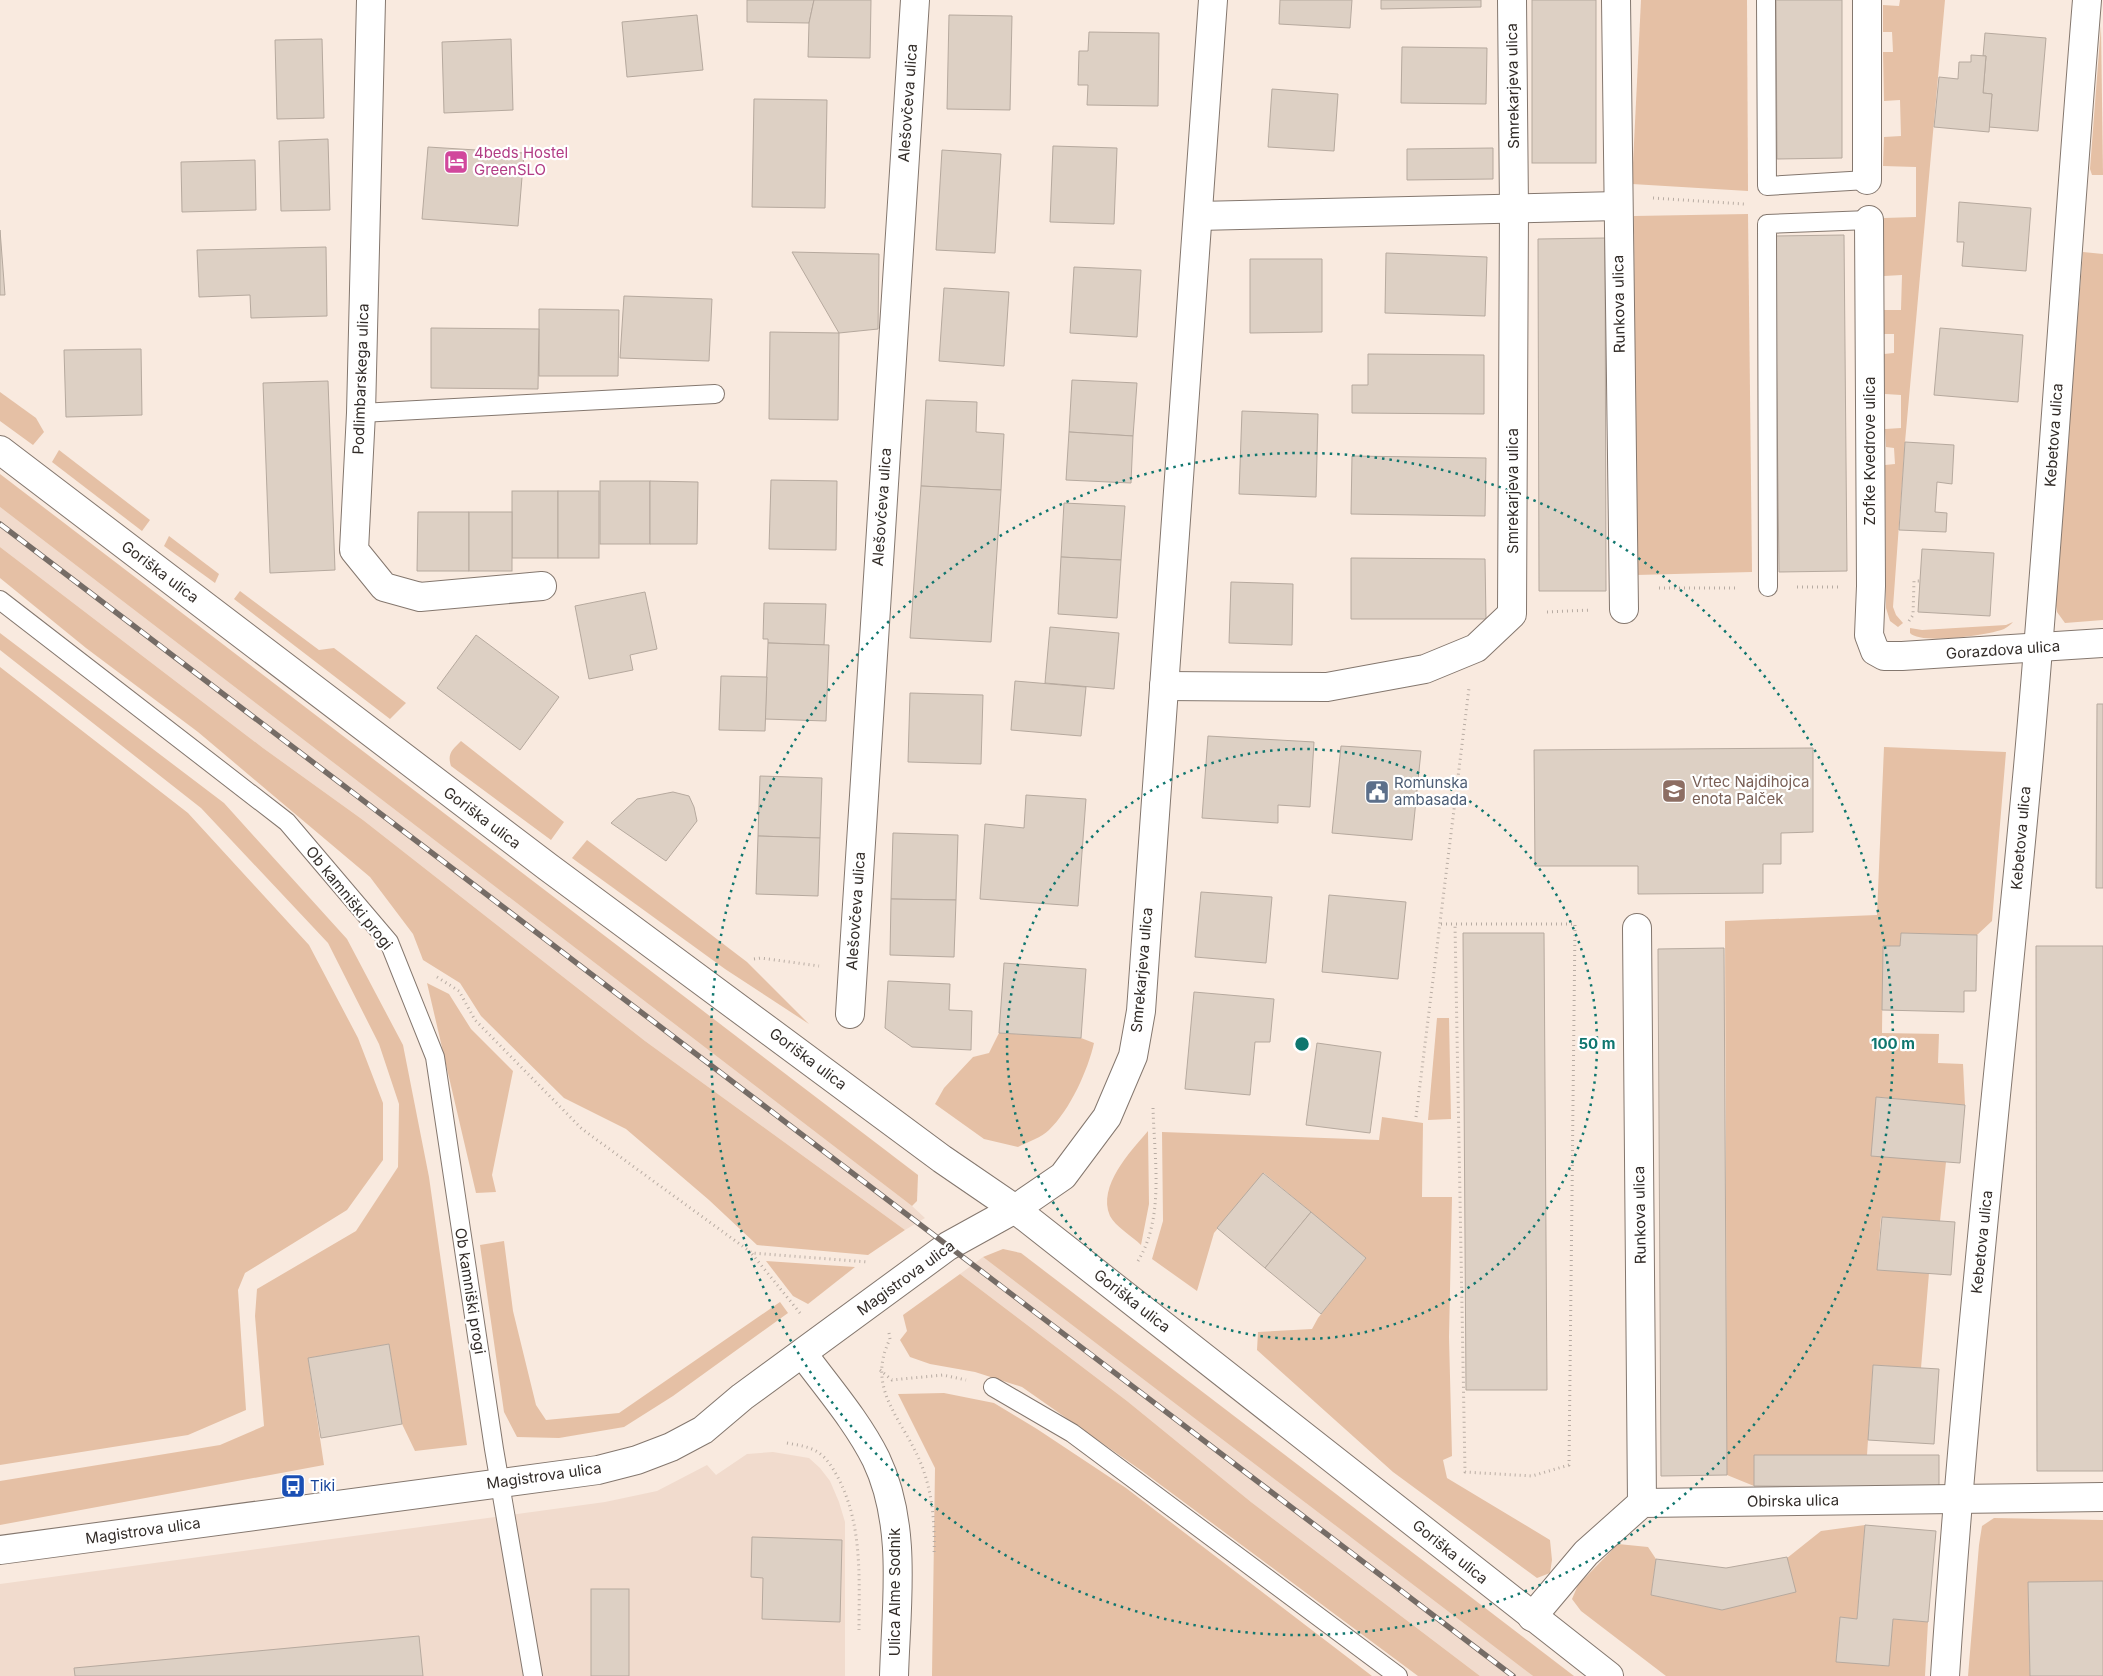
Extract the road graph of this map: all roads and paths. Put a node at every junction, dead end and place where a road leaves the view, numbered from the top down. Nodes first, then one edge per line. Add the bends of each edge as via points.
1 (371, 0) edge
2 (915, 0) edge
3 (1213, 0) edge
4 (1512, 0) edge
5 (1616, 0) edge
6 (1766, 0) edge
7 (1867, 0) edge
8 (2087, 0) edge
9 (1867, 180) joint
10 (1618, 201) junction
11 (1749, 204) dead end
12 (1514, 209) junction
13 (1198, 216) junction
14 (1869, 220) joint
15 (715, 394) dead end
16 (361, 413) junction
17 (0, 450) edge
18 (542, 586) dead end
19 (1768, 587) dead end
20 (0, 600) edge
21 (1624, 609) joint
22 (1512, 614) junction
23 (2103, 643) edge
24 (2039, 648) junction
25 (1461, 654) junction
26 (1902, 656) joint
27 (1164, 686) junction
28 (1441, 924) junction
29 (1456, 925) junction
30 (1637, 928) dead end
31 (754, 959) dead end
32 (397, 961) junction
33 (852, 970) junction
34 (850, 1014) dead end
35 (1152, 1107) dead end
36 (1416, 1117) dead end
37 (1014, 1209) junction
38 (752, 1253) junction
39 (873, 1262) dead end
40 (1135, 1266) dead end
41 (801, 1314) dead end
42 (803, 1354) junction
43 (880, 1370) dead end
44 (993, 1387) joint
45 (787, 1443) dead end
46 (503, 1495) junction
47 (2103, 1497) edge
48 (1957, 1500) junction
49 (1642, 1502) junction
50 (0, 1550) edge
51 (1532, 1617) junction
52 (859, 1639) dead end
53 (534, 1676) edge
54 (894, 1676) edge
55 (1398, 1676) edge
56 (1609, 1676) edge
57 (1945, 1676) edge

1 - 16 street, Podlimbarskega ulica
2 - 33 street, Alešovčeva ulica
3 - 13 street, Smrekarjeva ulica
4 - 12 street, Smrekarjeva ulica
5 - 10 street, Runkova ulica
6 - 9 lane via 1767,186
7 - 9 street
8 - 24 street, Kebetova ulica
10 - 11 path
10 - 12 street
10 - 21 street, Runkova ulica
12 - 13 street
12 - 22 street, Smrekarjeva ulica
13 - 27 street, Smrekarjeva ulica
14 - 19 lane via 1767,224
14 - 26 street, Zofke Kvedrove ulica via 1871,586 1868,635 1876,652 1884,656
15 - 16 lane
16 - 18 street, Podlimbarskega ulica via 354,550 384,587 420,597
17 - 37 street, Goriška ulica via 548,867
20 - 32 lane, Ob kamniški progi via 287,822 389,942
21 - 22 path
22 - 25 street via 1476,648
23 - 24 street, Gorazdova ulica
24 - 26 street, Gorazdova ulica
24 - 48 street, Kebetova ulica
25 - 27 street via 1425,669 1327,687
25 - 28 path via 1470,674
27 - 37 street, Smrekarjeva ulica via 1141,1010 1133,1056 1107,1117 1067,1172
28 - 29 path
28 - 36 path
29 - 29 path via 1575,924 1569,1464 1532,1476 1465,1472
30 - 49 street, Runkova ulica
31 - 33 path
32 - 38 path via 437,977 459,991 475,1020 582,1129
32 - 46 lane, Ob kamniški progi via 435,1057
33 - 34 street, Alešovčeva ulica
35 - 40 path via 1155,1205 1147,1246
37 - 42 street, Magistrova ulica via 948,1246
37 - 51 street, Goriška ulica
38 - 39 path
38 - 41 path
42 - 46 street, Magistrova ulica via 742,1397 703,1430 671,1447 637,1460
42 - 54 street, Ulica Alme Sodnik via 858,1428 875,1458 890,1498 895,1519 897,1559
43 - 44 path via 892,1380 943,1374
44 - 55 lane via 1072,1433
45 - 52 path via 817,1451 830,1463 844,1488 854,1518 858,1555
46 - 50 street, Magistrova ulica
46 - 53 lane, Magistrova ulica
47 - 48 street, Obirska ulica
48 - 49 street, Obirska ulica
48 - 57 street, Kebetova ulica
49 - 51 street via 1586,1554
51 - 56 street, Goriška ulica

